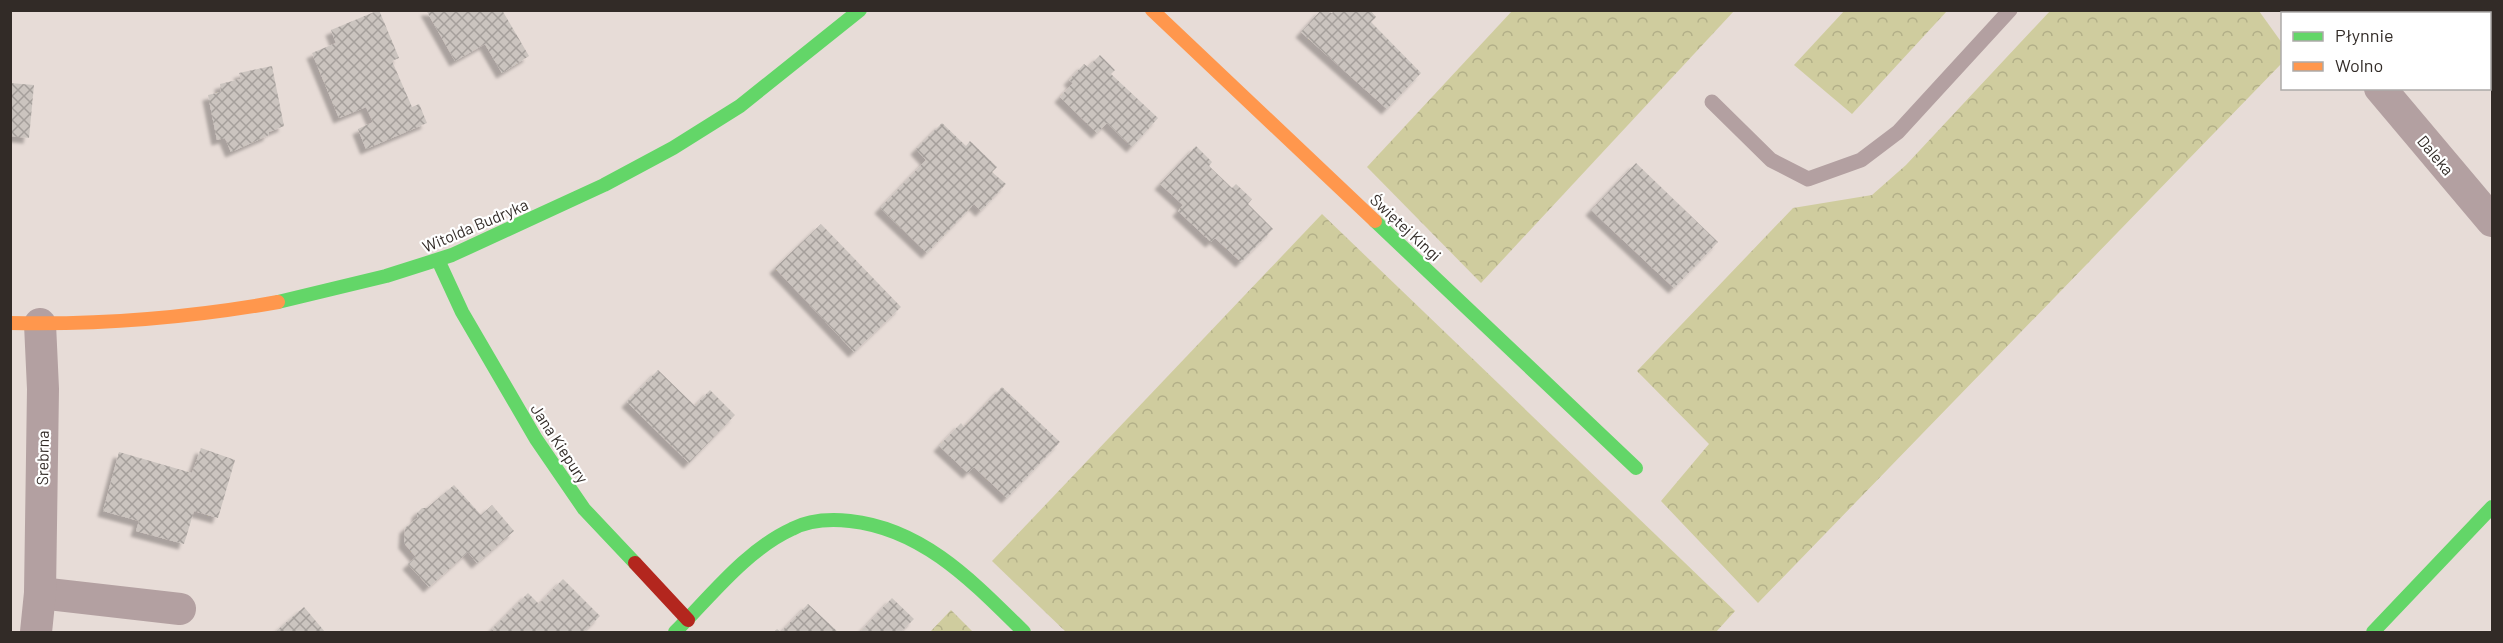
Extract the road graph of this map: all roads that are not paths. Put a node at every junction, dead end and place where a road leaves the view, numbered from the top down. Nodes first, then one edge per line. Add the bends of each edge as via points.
1 (860, 10) edge
2 (1152, 10) edge
3 (2010, 10) edge
4 (2382, 90) edge
5 (1712, 102) dead end
6 (2493, 221) edge
7 (438, 260) junction
8 (25, 323) edge
9 (1636, 468) dead end
10 (2493, 507) edge
11 (40, 593) junction
12 (180, 609) dead end
13 (688, 620) junction
14 (36, 633) edge
15 (675, 633) edge
16 (1024, 633) edge
17 (2373, 633) edge

1 - 7 street, Witolda Budryka via 740,106 687,140 626,175
2 - 9 street, Świętej Kingi
3 - 5 lane via 1898,132 1861,160 1808,179 1771,160
4 - 6 street, Daleka
7 - 8 street, Witolda Budryka via 308,296 213,313 104,324
7 - 13 street, Jana Kiepury via 462,312 536,439 578,500
8 - 11 street, Srebrna via 43,389
10 - 17 street
11 - 12 street
11 - 14 street, Srebrna
13 - 15 street
13 - 16 street via 758,552 791,529 824,520 860,520 896,529 932,548

